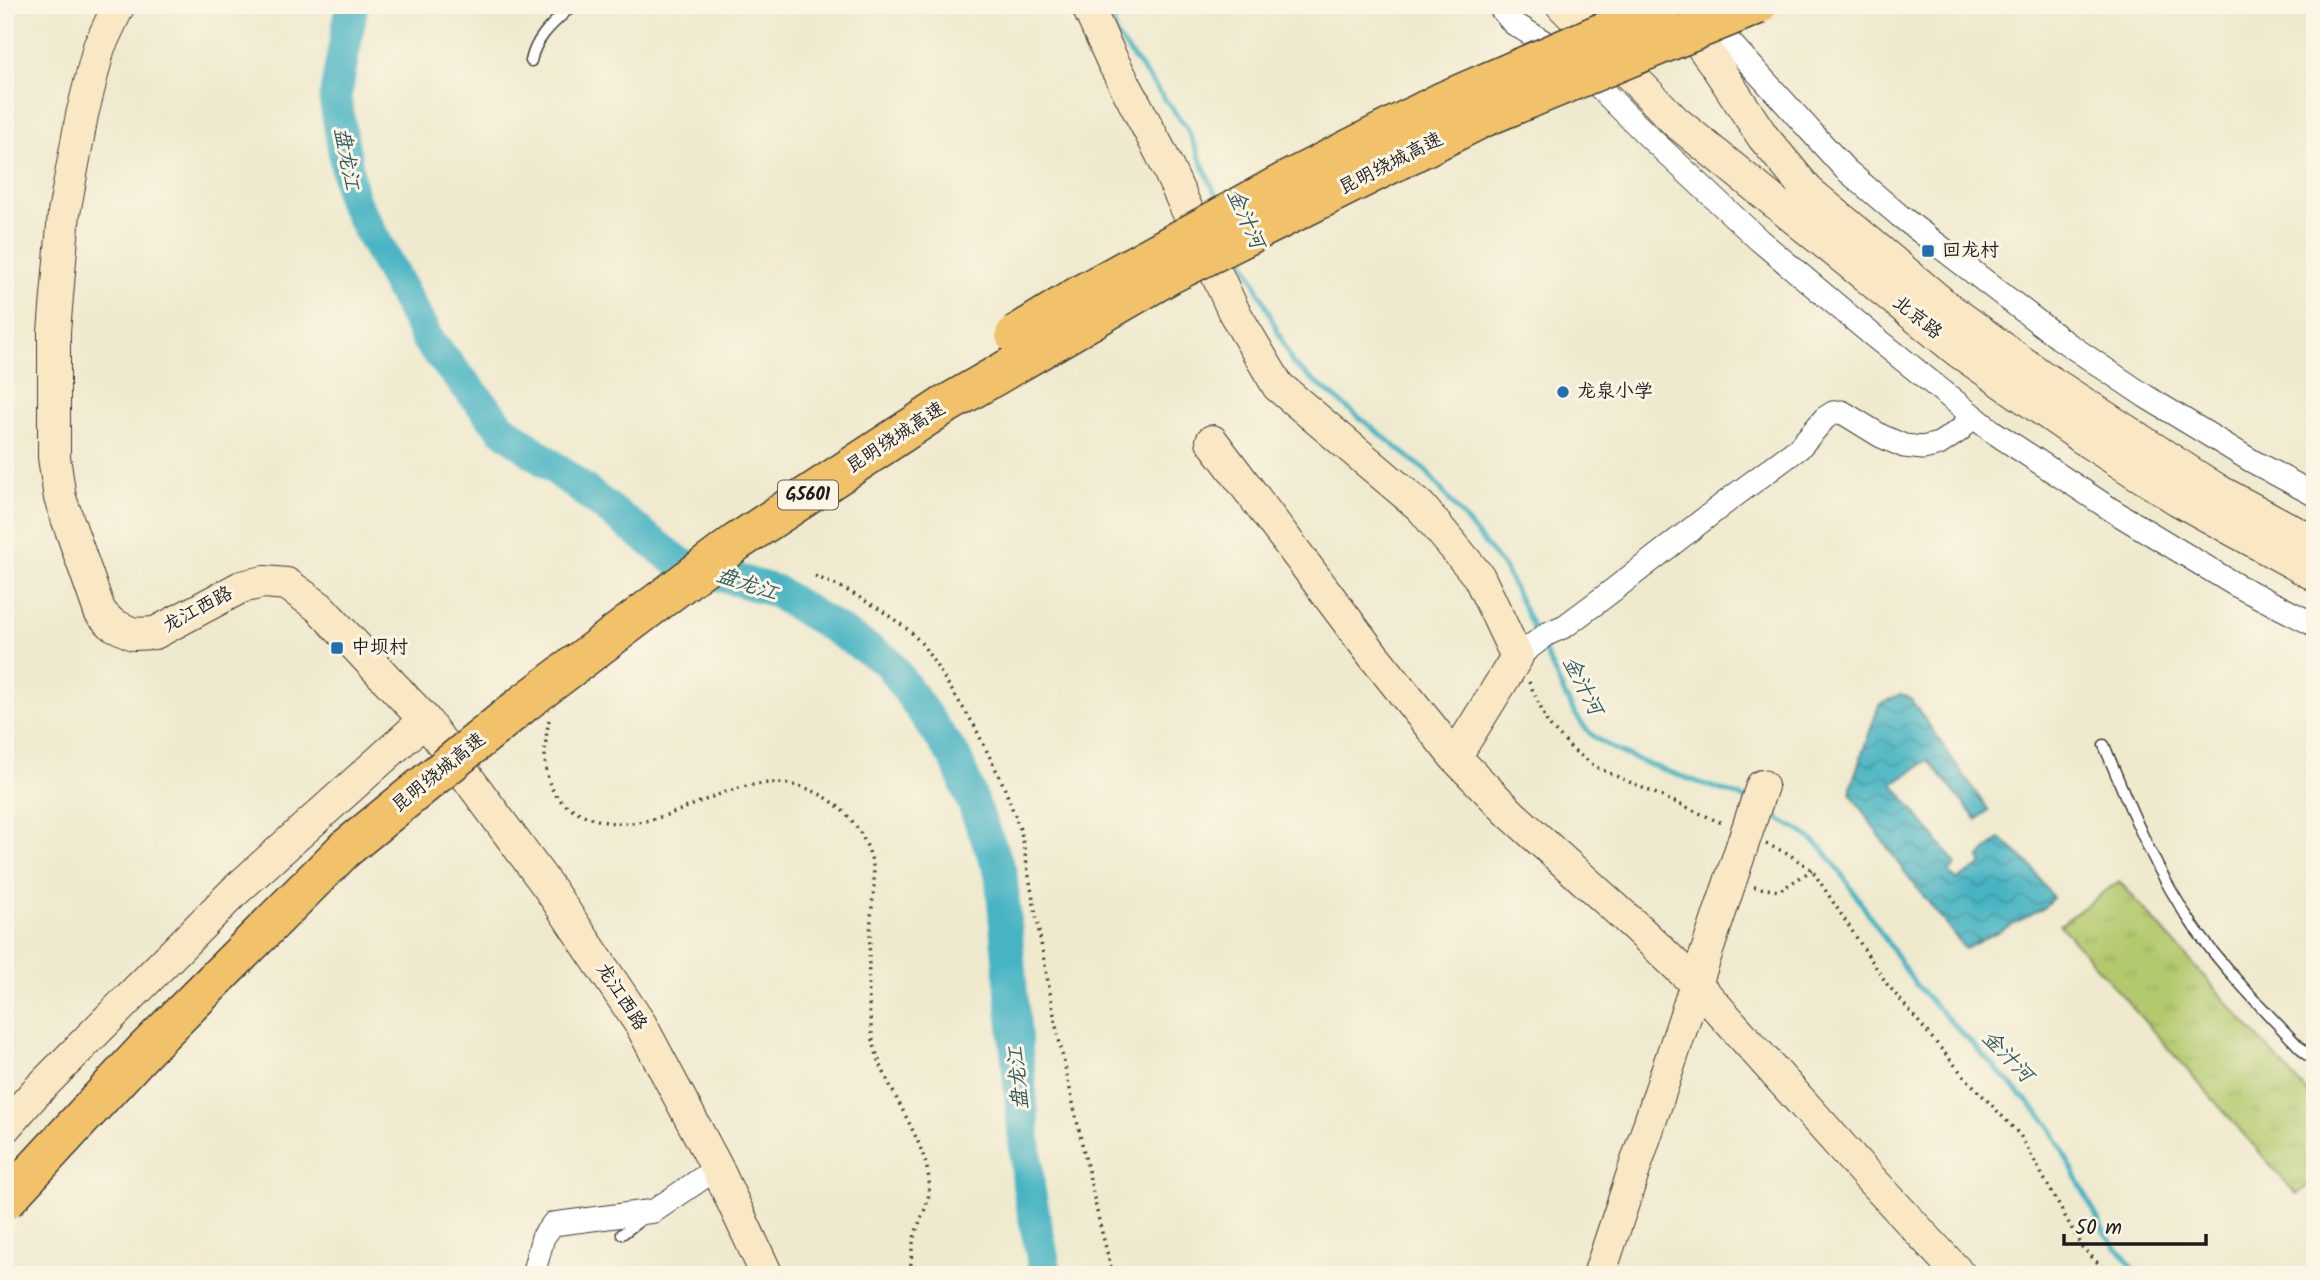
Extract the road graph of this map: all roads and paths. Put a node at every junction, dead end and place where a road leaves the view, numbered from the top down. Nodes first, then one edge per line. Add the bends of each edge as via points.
1 (119, 5) edge
2 (573, 5) edge
3 (1087, 5) edge
4 (1498, 5) edge
5 (1562, 5) edge
6 (1667, 5) edge
7 (1696, 5) edge
8 (1759, 5) edge
9 (531, 61) dead end
10 (1973, 415) junction
11 (1212, 441) dead end
12 (2315, 495) edge
13 (2315, 543) edge
14 (2315, 575) edge
15 (815, 576) dead end
16 (2315, 625) edge
17 (1517, 657) junction
18 (551, 710) dead end
19 (425, 720) junction
20 (2104, 745) dead end
21 (1455, 757) junction
22 (1762, 786) dead end
23 (1748, 831) junction
24 (1812, 870) junction
25 (1730, 884) junction
26 (1696, 984) junction
27 (2315, 1058) edge
28 (5, 1127) edge
29 (5, 1166) edge
30 (717, 1168) junction
31 (5, 1201) edge
32 (654, 1210) junction
33 (622, 1234) dead end
34 (533, 1275) edge
35 (767, 1275) edge
36 (910, 1275) edge
37 (1113, 1275) edge
38 (1599, 1275) edge
39 (1960, 1275) edge
40 (2110, 1275) edge

1 - 19 street, 龙江西路 via 99,47 82,115 64,213 54,332 54,457 60,498 100,612 133,634 155,633 241,587 287,584 319,607
2 - 9 lane via 534,46
3 - 17 street via 1234,313 1279,386 1421,507 1479,577
4 - 10 street via 1513,23 1570,58 1759,240
5 - 14 street, 北京路 via 1676,122 1958,351 2187,505
6 - 13 street, 北京路 via 1678,13 1763,137 1808,191 1948,307 2040,375 2219,491
6 - 29 highway, 昆明绕城高速 / G5601, bridge via 1443,101 1083,293 944,378 735,517 587,629 416,769 268,899 96,1065
7 - 12 street via 1845,169 1900,216 2059,338 2145,396
8 - 31 highway, 昆明绕城高速 / G5601, bridge via 1483,118 1169,275 942,407 737,542 523,705 344,850 143,1052
10 - 16 street via 2125,519 2234,584
10 - 17 street via 1939,444 1923,448 1904,446 1842,412 1833,413 1799,448 1598,602
11 - 21 street
15 - 37 path via 881,610 923,645 974,725 1003,784 1021,832 1055,1026
17 - 21 street
17 - 23 path via 1548,724 1573,750 1598,768
18 - 36 path via 545,770 552,789 582,815 601,822 641,822 733,791 769,783 792,784 828,799 857,827 873,867 869,983 873,1041 884,1076 916,1140 929,1192 913,1243
19 - 28 street via 235,891
19 - 30 street, 龙江西路 via 549,888 641,1025
20 - 27 lane via 2149,850 2194,927 2255,1001
21 - 26 street
22 - 23 street
23 - 24 path
23 - 25 street
24 - 25 path via 1779,891
24 - 40 path via 1887,984 2020,1135 2082,1247
25 - 26 street
26 - 38 street
26 - 39 street
30 - 32 street
30 - 35 street, 龙江西路
32 - 33 lane
32 - 34 street via 553,1224 542,1237

